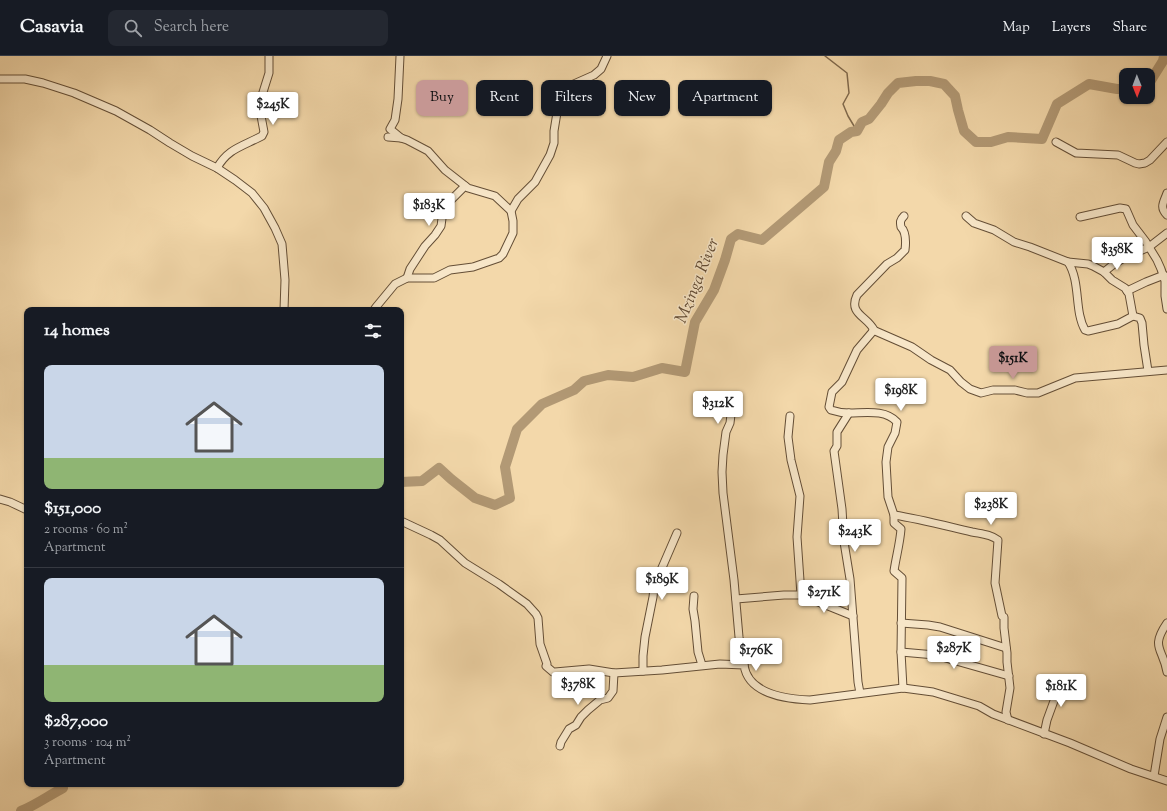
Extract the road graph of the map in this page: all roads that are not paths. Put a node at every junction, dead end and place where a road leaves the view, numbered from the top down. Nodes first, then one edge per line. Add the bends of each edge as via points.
1 (269, 56) edge
2 (400, 56) edge
3 (607, 56) edge
4 (0, 79) edge
5 (388, 137) dead end
6 (401, 138) junction
7 (1056, 142) dead end
8 (1167, 142) edge
9 (217, 168) junction
10 (465, 186) junction
11 (1167, 193) edge
12 (511, 211) junction
13 (1167, 215) edge
14 (904, 216) dead end
15 (966, 216) dead end
16 (1080, 217) dead end
17 (1167, 233) edge
18 (1149, 247) junction
19 (1068, 262) junction
20 (1104, 272) junction
21 (1164, 275) junction
22 (407, 278) junction
23 (1127, 291) junction
24 (284, 307) edge
25 (376, 307) edge
26 (1167, 309) edge
27 (1133, 316) junction
28 (873, 330) junction
29 (1148, 371) junction
30 (1165, 371) edge
31 (733, 398) dead end
32 (849, 413) junction
33 (790, 416) dead end
34 (0, 500) edge
35 (24, 509) edge
36 (894, 514) junction
37 (404, 522) edge
38 (677, 533) dead end
39 (801, 595) junction
40 (694, 596) dead end
41 (736, 599) junction
42 (853, 616) junction
43 (901, 623) junction
44 (1167, 623) edge
45 (1006, 648) junction
46 (901, 652) junction
47 (702, 665) junction
48 (744, 665) junction
49 (644, 671) junction
50 (1167, 672) edge
51 (614, 673) junction
52 (1009, 676) junction
53 (1062, 679) dead end
54 (903, 688) junction
55 (860, 693) junction
56 (1167, 717) edge
57 (1008, 720) junction
58 (1044, 734) junction
59 (560, 746) dead end
60 (1154, 776) junction
61 (1167, 781) edge

1 - 9 street via 269,73 259,105 264,132 258,138 228,153
2 - 6 street via 398,99 395,120 390,129
3 - 12 street via 601,69 594,75 567,87 560,94 554,143 550,155 535,182 518,199
4 - 9 street via 24,79 43,83 116,111
5 - 6 street
6 - 10 street via 428,151 445,170
7 - 8 street via 1076,153 1118,155 1139,164 1150,160
9 - 24 street via 252,193 275,228 282,244 284,260
10 - 12 street via 494,196
10 - 22 street via 448,203 443,211 441,226 425,246
11 - 13 street via 1162,208
12 - 22 street via 513,233 504,254 499,258 473,267 450,270 434,278
14 - 28 street via 900,224 905,238 905,250 887,264 854,300 858,313 874,328
15 - 19 street via 1014,242
16 - 18 street via 1124,208
17 - 18 street
18 - 20 street via 1124,258
18 - 21 street
19 - 20 street via 1088,264
19 - 27 street via 1076,283 1084,330 1114,325
20 - 23 street
21 - 23 street
21 - 26 street
22 - 25 street via 395,284
23 - 27 street
27 - 29 street via 1141,320
28 - 29 street via 920,352 950,370 970,389 981,393 1015,390 1038,393 1071,379
28 - 32 street via 857,350 842,382 831,394 830,409
29 - 30 street
31 - 41 street via 722,472
32 - 36 street via 883,414 897,422 888,447 886,462 888,497
32 - 42 street via 837,432 837,446 834,451
33 - 39 street via 788,437 800,496 797,537
34 - 35 street
36 - 43 street via 894,524 901,529 894,571 902,578
36 - 45 street via 985,534 998,540 995,583 1004,617
37 - 51 street via 440,540 466,563 527,604 538,618 540,644 546,666 553,672 589,669
38 - 49 street via 655,579 645,637
39 - 41 street
39 - 42 street
40 - 47 street via 693,609
41 - 48 street
42 - 55 street
43 - 45 street via 940,627
43 - 46 street
44 - 50 street via 1158,642
45 - 52 street
46 - 52 street via 935,655
46 - 54 street
47 - 48 street
47 - 49 street
48 - 55 street via 746,674 757,687 770,694 810,700
49 - 51 street
51 - 59 street via 613,691 608,698 600,700 588,710 576,725 569,729
52 - 57 street via 1006,712
53 - 58 street
54 - 55 street
54 - 57 street via 933,692 979,706
56 - 60 street via 1160,739
57 - 58 street
58 - 60 street
60 - 61 street

